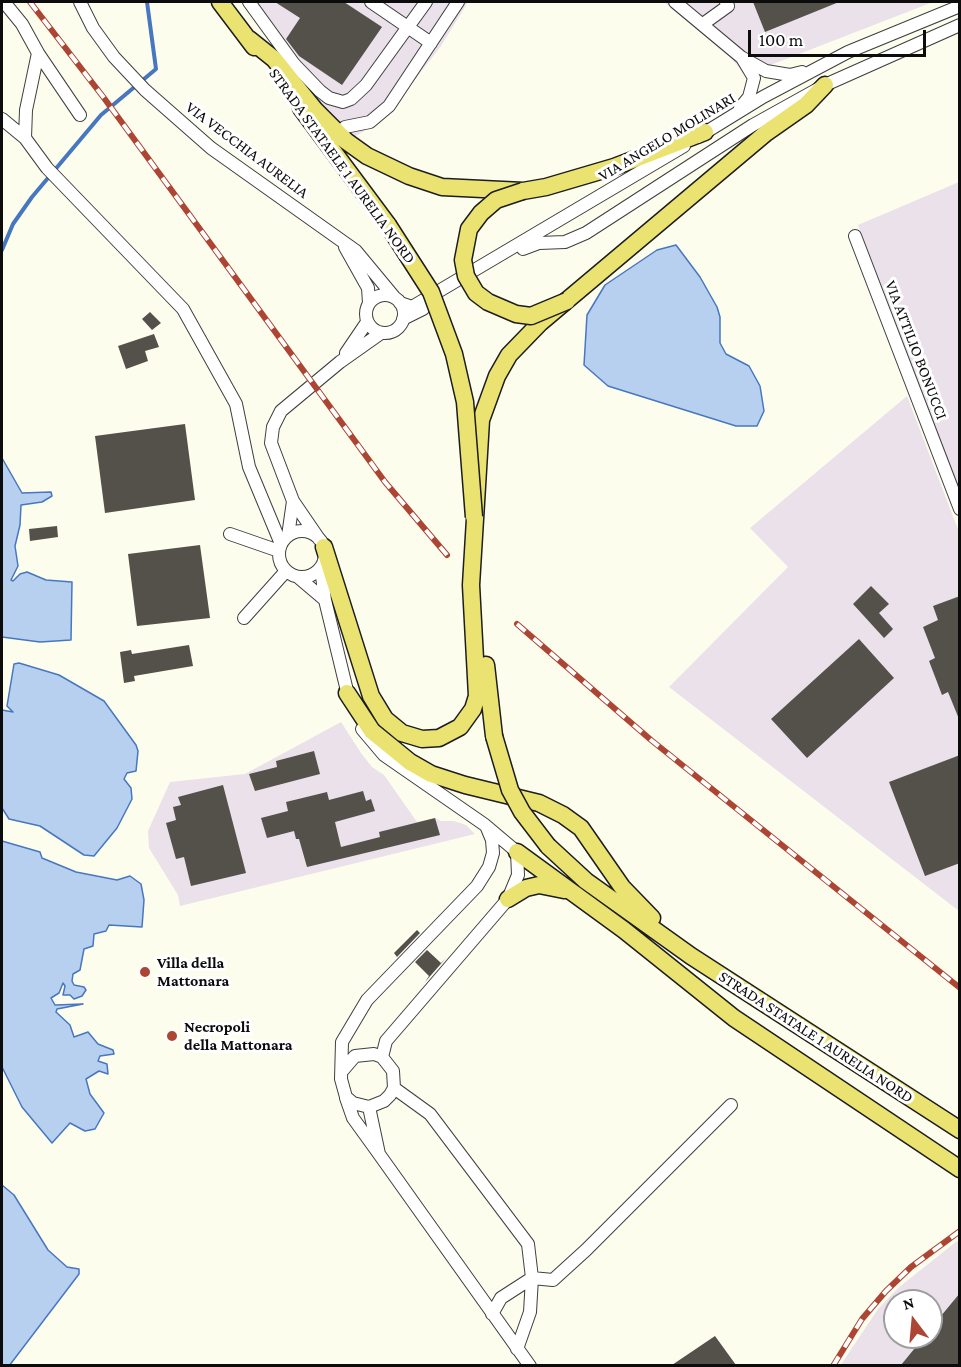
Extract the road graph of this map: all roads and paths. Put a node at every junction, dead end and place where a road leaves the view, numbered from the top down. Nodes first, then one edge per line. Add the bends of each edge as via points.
1 (4, 2) edge
2 (80, 2) edge
3 (220, 2) edge
4 (249, 2) edge
5 (371, 2) edge
6 (426, 2) edge
7 (458, 2) edge
8 (675, 2) edge
9 (726, 2) edge
10 (960, 6) edge
11 (703, 24) junction
12 (960, 25) edge
13 (409, 27) junction
14 (249, 39) junction
15 (431, 43) junction
16 (39, 53) junction
17 (741, 57) junction
18 (816, 68) junction
19 (825, 85) junction
20 (80, 115) dead end
21 (731, 117) junction
22 (2, 118) edge
23 (345, 127) dead end
24 (705, 132) junction
25 (26, 138) junction
26 (523, 191) junction
27 (333, 236) junction
28 (855, 236) dead end
29 (398, 300) junction
30 (567, 301) junction
31 (369, 303) junction
32 (403, 319) junction
33 (367, 322) junction
34 (381, 333) junction
35 (340, 362) junction
36 (293, 501) junction
37 (960, 509) edge
38 (474, 525) junction
39 (230, 534) dead end
40 (321, 543) junction
41 (283, 544) junction
42 (321, 568) junction
43 (286, 571) junction
44 (299, 578) junction
45 (325, 600) junction
46 (243, 618) dead end
47 (347, 693) junction
48 (485, 825) junction
49 (517, 852) junction
50 (565, 890) junction
51 (508, 899) junction
52 (674, 944) junction
53 (382, 1057) junction
54 (343, 1070) junction
55 (394, 1088) junction
56 (346, 1096) junction
57 (730, 1105) dead end
58 (369, 1107) junction
59 (960, 1130) edge
60 (378, 1154) junction
61 (960, 1169) edge
62 (532, 1278) junction
63 (492, 1314) junction
64 (517, 1349) junction
65 (530, 1365) edge

1 - 16 street
2 - 27 street, VIA VECCHIA AURELIA via 93,28 145,90 211,148
3 - 14 main road, STRADA STATAELE 1 AURELIA NORD
4 - 13 street via 294,64 320,91 336,101 351,99 359,93
5 - 13 street
6 - 13 street
7 - 15 street
8 - 11 street
9 - 11 street via 728,6
10 - 18 street, VIA ANGELO MOLINARI
11 - 17 street
12 - 19 street
13 - 15 street
14 - 26 main road via 274,59 330,125 367,156 442,187
14 - 38 main road, STRADA STATAELE 1 AURELIA NORD, bridge via 388,225 431,292 454,354 465,402
15 - 23 street via 389,106 370,122
16 - 20 street
16 - 25 street via 27,110
17 - 18 street via 776,74 790,75
17 - 21 street via 754,78 753,88
18 - 21 street, VIA ANGELO MOLINARI
19 - 30 main road via 806,105 766,133
19 - 32 street via 753,125 586,233 565,242 528,246
21 - 24 street, VIA ANGELO MOLINARI
22 - 25 street
24 - 26 main road via 614,167
24 - 29 street, VIA ANGELO MOLINARI via 412,307
25 - 41 street via 46,168 183,309 236,404 249,467
26 - 30 main road, bridge via 496,200 469,229 464,244 466,276 476,293 516,314 531,316
27 - 29 street, VIA VECCHIA AURELIA via 356,251
27 - 31 street, VIA VECCHIA AURELIA via 360,273 368,288
28 - 37 street, VIA ATTILIO BONUCCI
29 - 31 street via 378,296
29 - 32 street
30 - 38 main road, bridge via 509,355 497,376 481,420
31 - 33 street
32 - 34 street via 397,329
33 - 34 street
33 - 35 street
34 - 35 street
35 - 36 street via 281,411 273,427 271,443
36 - 40 street
36 - 41 street
38 - 40 main road via 471,585 477,696 460,728 432,739 402,733 390,725 376,705
38 - 52 main road, bridge via 494,736 510,790 548,846 586,881
39 - 41 street
40 - 41 street via 307,532
40 - 42 street
41 - 43 street via 281,566
42 - 44 street
42 - 45 street
43 - 44 street
43 - 46 street
44 - 45 street
45 - 47 street
47 - 48 street via 365,735 384,755
47 - 52 main road via 372,731 410,762 465,786 539,803 581,828 622,887
48 - 49 street
48 - 54 street via 492,840 489,867 477,886 367,1000 342,1042
49 - 50 main road
49 - 51 street via 518,875
50 - 51 main road via 539,885
50 - 61 main road via 624,930 735,1018
51 - 53 street via 386,1041
52 - 59 main road, STRADA STATALE 1 AURELIA NORD
53 - 54 street via 355,1056
53 - 55 street via 393,1071
54 - 56 street via 340,1079
55 - 58 street via 384,1101
55 - 62 street via 430,1114 528,1244
56 - 58 street via 353,1103
56 - 60 street via 353,1118
57 - 62 street via 553,1280
58 - 60 street
60 - 63 street
62 - 63 street via 501,1298
62 - 64 street via 530,1312
63 - 64 street
64 - 65 street

